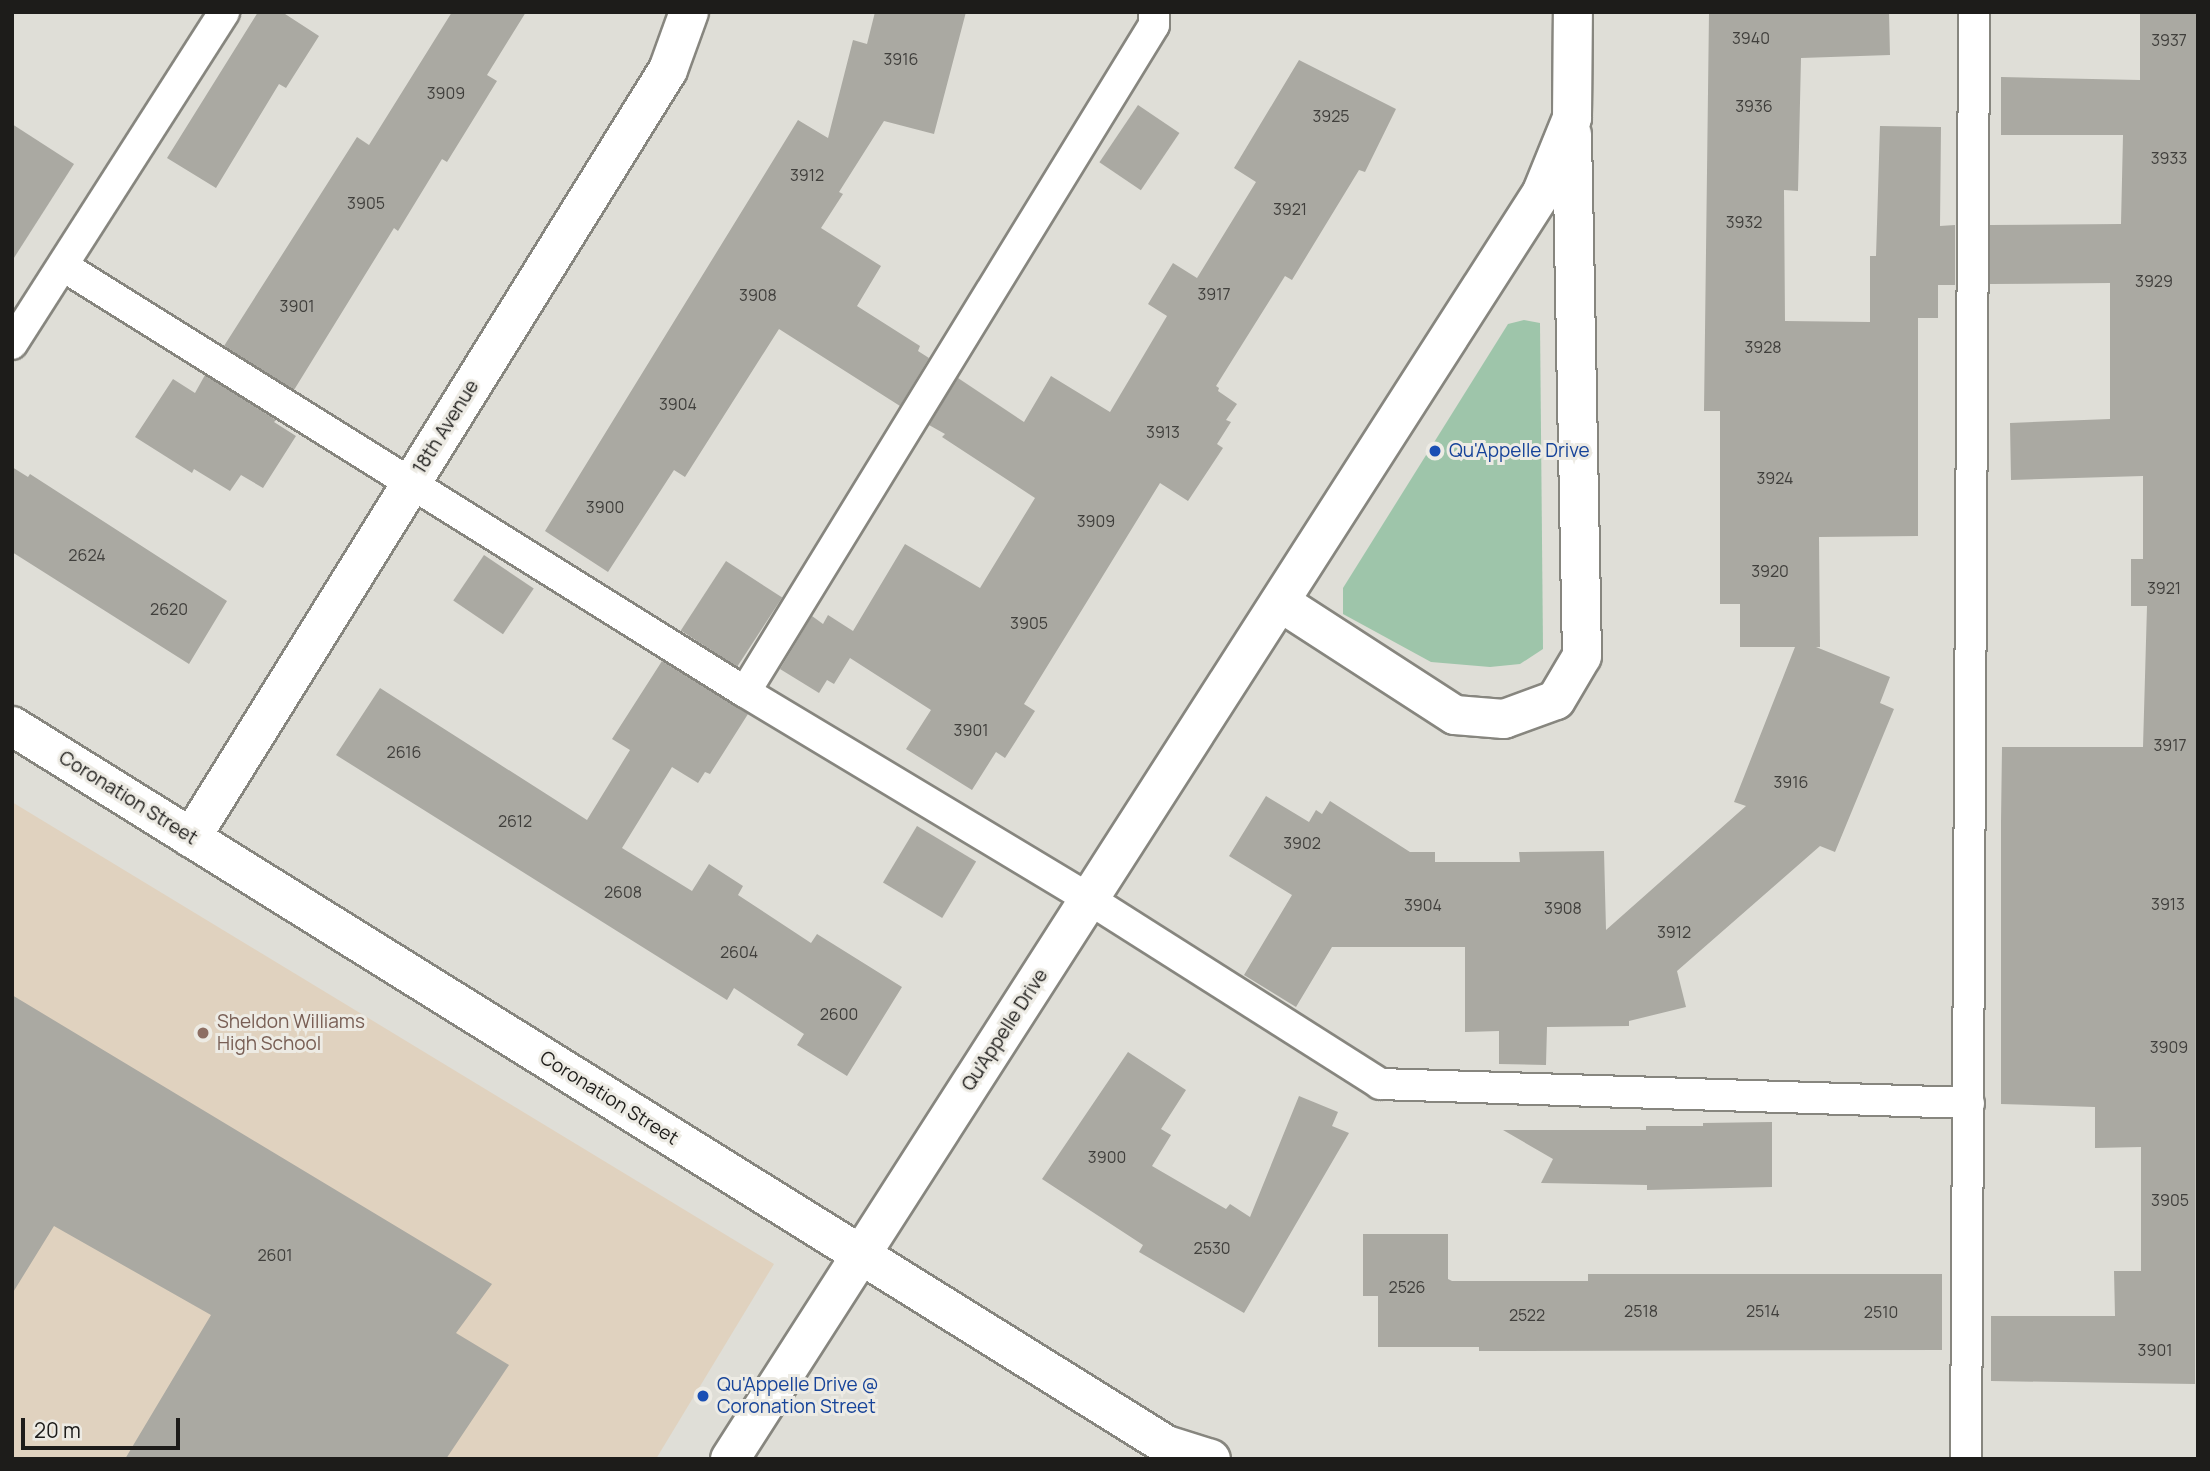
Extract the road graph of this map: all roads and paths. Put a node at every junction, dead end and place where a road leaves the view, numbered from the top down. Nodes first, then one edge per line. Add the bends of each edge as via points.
1 (224, 12) edge
2 (689, 12) edge
3 (1154, 12) edge
4 (1573, 12) edge
5 (1974, 12) edge
6 (1572, 118) junction
7 (63, 266) junction
8 (12, 344) edge
9 (411, 482) junction
10 (1280, 603) junction
11 (745, 692) junction
12 (12, 726) edge
13 (191, 838) junction
14 (1089, 899) junction
15 (1969, 1103) junction
16 (861, 1255) junction
17 (730, 1459) edge
18 (1211, 1459) edge
19 (1966, 1459) edge

1 - 7 lane
2 - 9 street, 18th Avenue via 668,70
3 - 11 lane via 1154,25
4 - 6 street, Qu'Appelle Drive
5 - 15 lane
6 - 10 street, Qu'Appelle Drive via 1542,192
6 - 10 street, Qu'Appelle Drive via 1582,656 1556,700 1504,719 1455,715
7 - 8 lane
7 - 9 lane
9 - 11 lane
9 - 13 street, 18th Avenue
10 - 14 street, Qu'Appelle Drive
11 - 14 lane
12 - 13 street, Coronation Street
13 - 16 street, Coronation Street
14 - 15 lane via 1380,1084
14 - 16 street, Qu'Appelle Drive
15 - 19 lane
16 - 17 street, Qu'Appelle Drive
16 - 18 street, Coronation Street via 1166,1445

